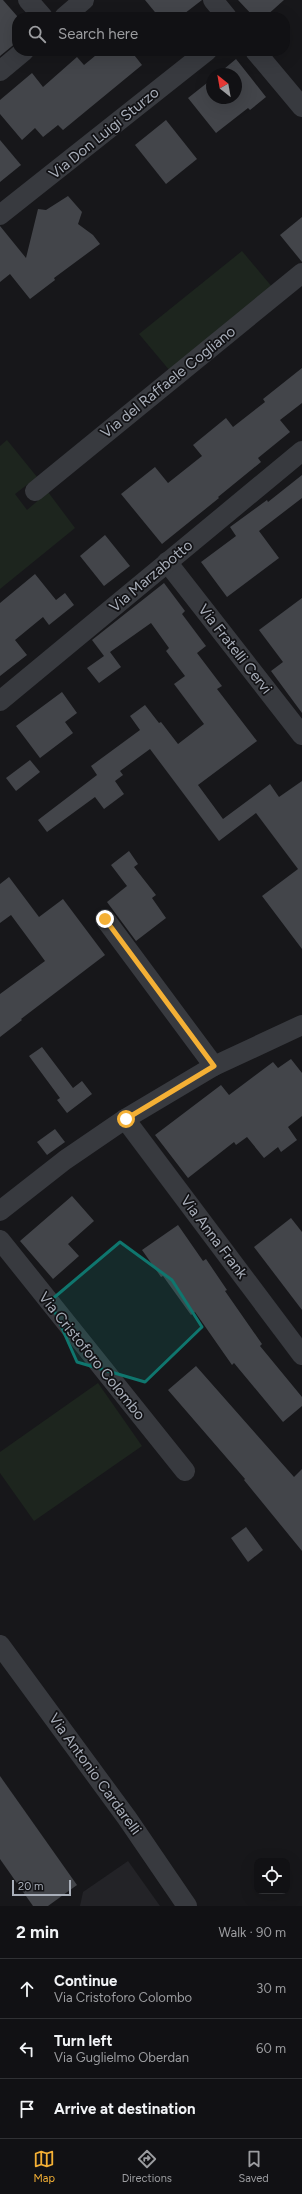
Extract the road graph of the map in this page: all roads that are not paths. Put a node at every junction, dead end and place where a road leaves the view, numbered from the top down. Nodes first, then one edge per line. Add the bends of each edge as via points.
1 (28, 0) edge
2 (84, 0) edge
3 (213, 0) edge
4 (39, 12) edge
5 (70, 12) edge
6 (223, 12) edge
7 (18, 56) edge
8 (201, 56) edge
9 (259, 56) edge
10 (0, 71) edge
11 (302, 107) edge
12 (0, 215) edge
13 (302, 273) edge
14 (302, 451) edge
15 (34, 491) dead end
16 (167, 562) junction
17 (0, 701) edge
18 (302, 735) edge
19 (105, 919) dead end
20 (300, 1029) edge
21 (214, 1066) junction
22 (126, 1119) junction
23 (2, 1206) edge
24 (0, 1240) edge
25 (302, 1355) edge
26 (184, 1471) dead end
27 (0, 1644) edge
28 (188, 1906) edge

1 - 4 street
2 - 5 street
3 - 6 street
7 - 10 street
8 - 12 street, Via Don Luigi Sturzo
9 - 11 street
13 - 15 street, Via del Raffaele Cogliano
14 - 16 street, Via Marzabotto
16 - 17 street, Via Marzabotto
16 - 18 street, Via Fratelli Cervi
19 - 21 street
20 - 21 street
21 - 22 street
22 - 23 street
22 - 25 street, Via Anna Frank
24 - 26 street, Via Cristoforo Colombo
27 - 28 street, Via Antonio Cardarelli

